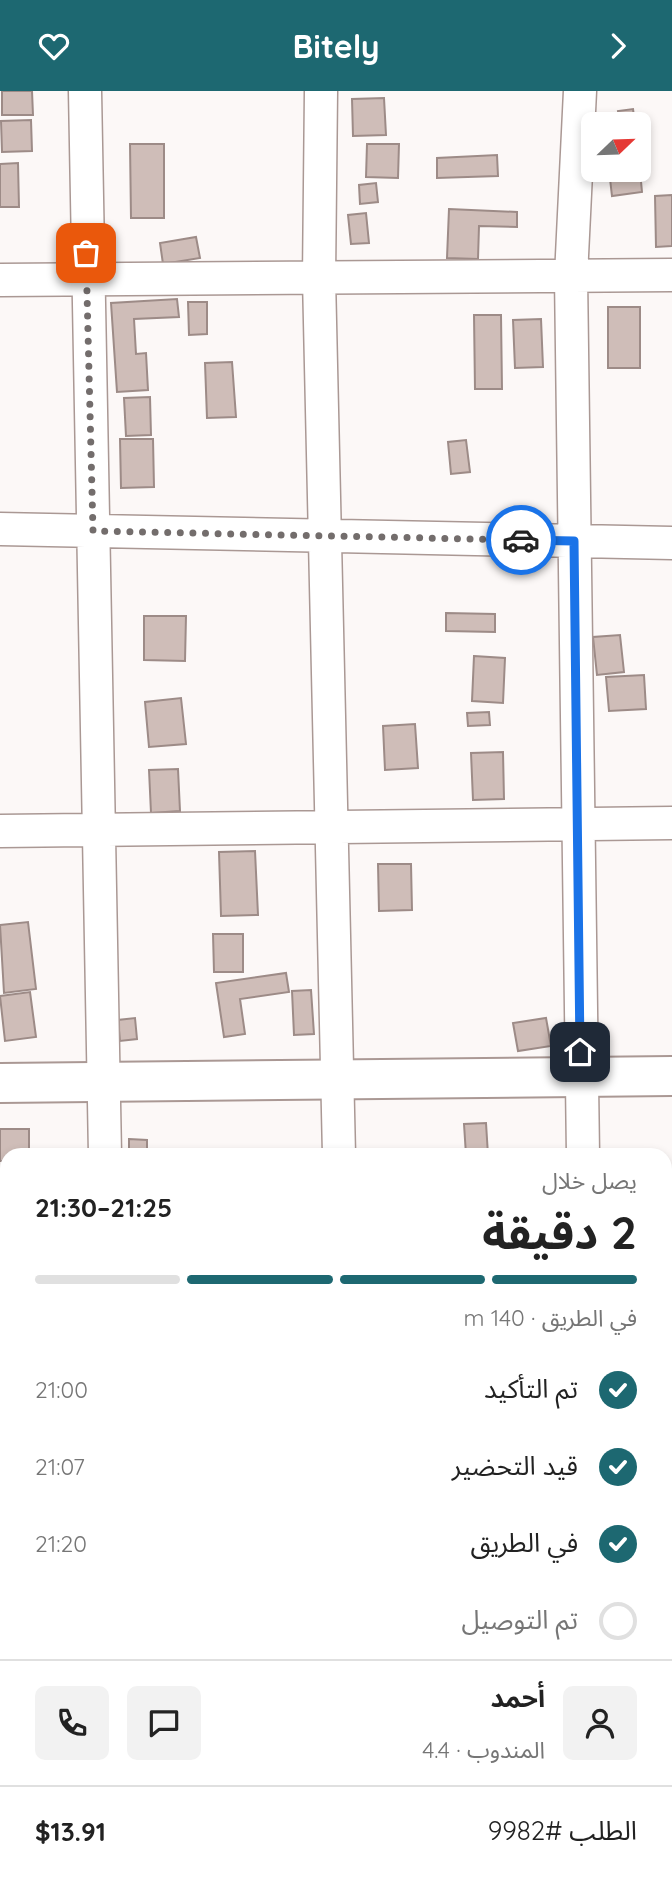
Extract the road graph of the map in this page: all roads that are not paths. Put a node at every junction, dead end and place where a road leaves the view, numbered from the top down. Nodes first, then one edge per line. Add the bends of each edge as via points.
1 (85, 91) edge
2 (321, 91) edge
3 (580, 91) edge
4 (672, 275) edge
5 (571, 276) junction
6 (319, 278) junction
7 (0, 280) edge
8 (87, 280) junction
9 (0, 529) edge
10 (93, 531) junction
11 (325, 536) junction
12 (574, 541) junction
13 (672, 543) edge
14 (672, 823) edge
15 (577, 824) junction
16 (331, 827) junction
17 (99, 830) junction
18 (0, 831) edge
19 (672, 1076) edge
20 (581, 1077) junction
21 (103, 1082) junction
22 (337, 1082) junction
23 (0, 1083) edge
24 (105, 1148) edge
25 (339, 1148) edge
26 (583, 1148) edge

1 - 8 street
2 - 6 street
3 - 5 street
4 - 5 street
5 - 6 street
5 - 12 street
6 - 8 street
6 - 11 street
7 - 8 street
8 - 10 street
9 - 10 street
10 - 11 street
10 - 17 street
11 - 12 street
11 - 16 street
12 - 13 street
12 - 15 street
14 - 15 street
15 - 16 street
15 - 20 street
16 - 17 street
16 - 22 street
17 - 18 street
17 - 21 street
19 - 20 main road
20 - 22 main road
20 - 26 street
21 - 22 main road
21 - 23 main road
21 - 24 street
22 - 25 street

